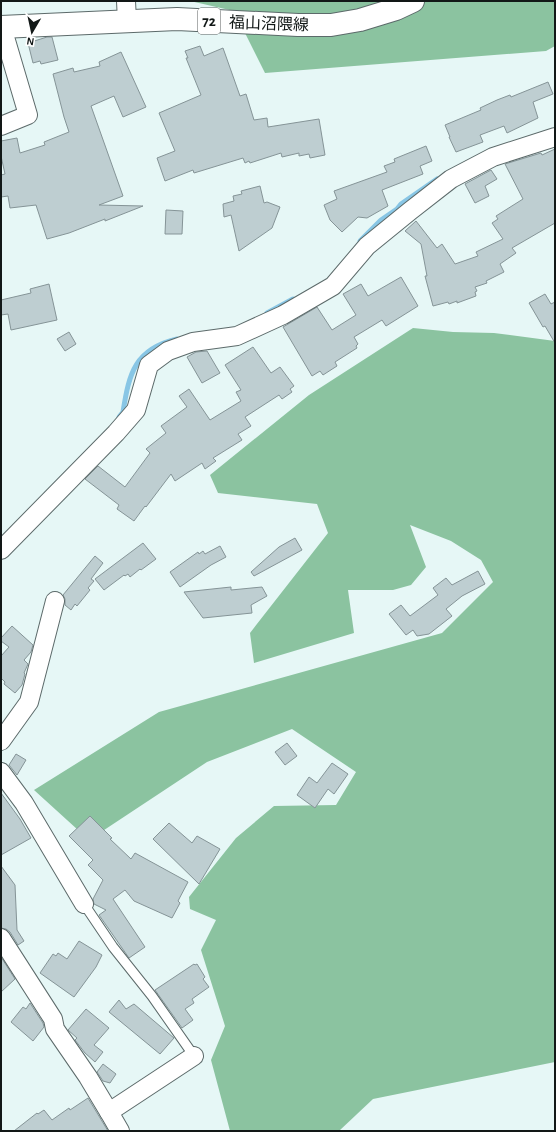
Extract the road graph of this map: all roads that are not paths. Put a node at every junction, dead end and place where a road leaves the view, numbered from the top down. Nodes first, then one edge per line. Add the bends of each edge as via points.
1 (413, 1) edge
2 (126, 11) edge
3 (1, 27) edge
4 (1, 126) edge
5 (555, 137) edge
6 (1, 550) edge
7 (56, 601) dead end
8 (1, 741) edge
9 (1, 772) edge
10 (84, 904) joint
11 (1, 938) edge
12 (194, 1056) joint
13 (109, 1112) junction
14 (120, 1131) edge

1 - 2 main road, 福山沼隈線 / 72 via 360,20 330,25 177,19
2 - 3 main road, 福山沼隈線 / 72
3 - 4 street via 28,115
5 - 6 street via 493,157 451,180 367,246 333,286 283,315 237,336 193,342 168,351 149,365 136,410
7 - 8 street via 29,702
9 - 10 street via 24,803
10 - 12 lane
11 - 13 street via 53,1019 55,1029
12 - 13 street
13 - 14 street

